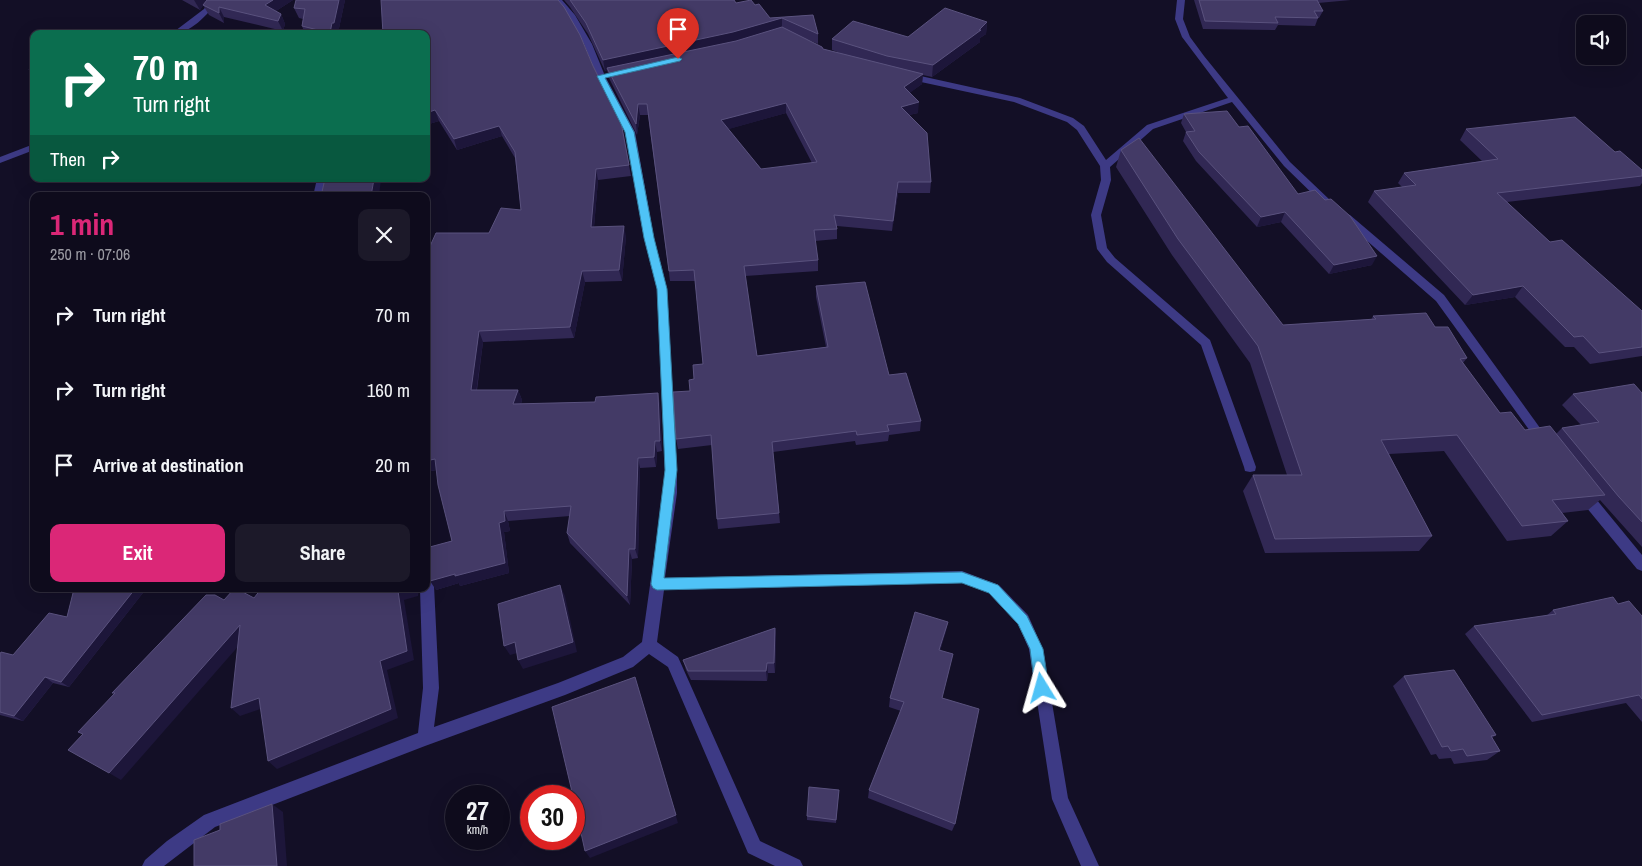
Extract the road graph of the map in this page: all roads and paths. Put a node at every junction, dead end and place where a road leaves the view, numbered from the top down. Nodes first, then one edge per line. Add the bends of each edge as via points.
1 (214, 0) edge
2 (558, 0) edge
3 (1181, 0) edge
4 (181, 30) edge
5 (900, 75) edge
6 (1233, 99) junction
7 (30, 149) edge
8 (0, 160) edge
9 (1105, 166) junction
10 (1551, 452) edge
11 (1250, 467) dead end
12 (1575, 482) edge
13 (1642, 565) edge
14 (657, 584) junction
15 (427, 592) edge
16 (649, 646) junction
17 (425, 738) junction
18 (151, 866) edge
19 (794, 866) edge
20 (1090, 866) edge

1 - 4 street via 207,12
2 - 14 street via 571,16 605,75 630,132 649,238 662,289 671,470
3 - 6 street via 1179,20 1186,37
5 - 9 street via 1017,100 1070,120 1081,128
6 - 9 street via 1150,127
6 - 10 street via 1287,164 1440,298
7 - 8 street
9 - 11 street via 1106,180 1096,215 1102,249 1206,343
12 - 13 street
14 - 16 street
14 - 20 street via 962,577 994,589 1023,620 1036,649 1060,799
15 - 17 street via 431,688
16 - 17 street via 628,662 560,690
16 - 19 street via 673,662 754,847
17 - 18 street via 210,821

